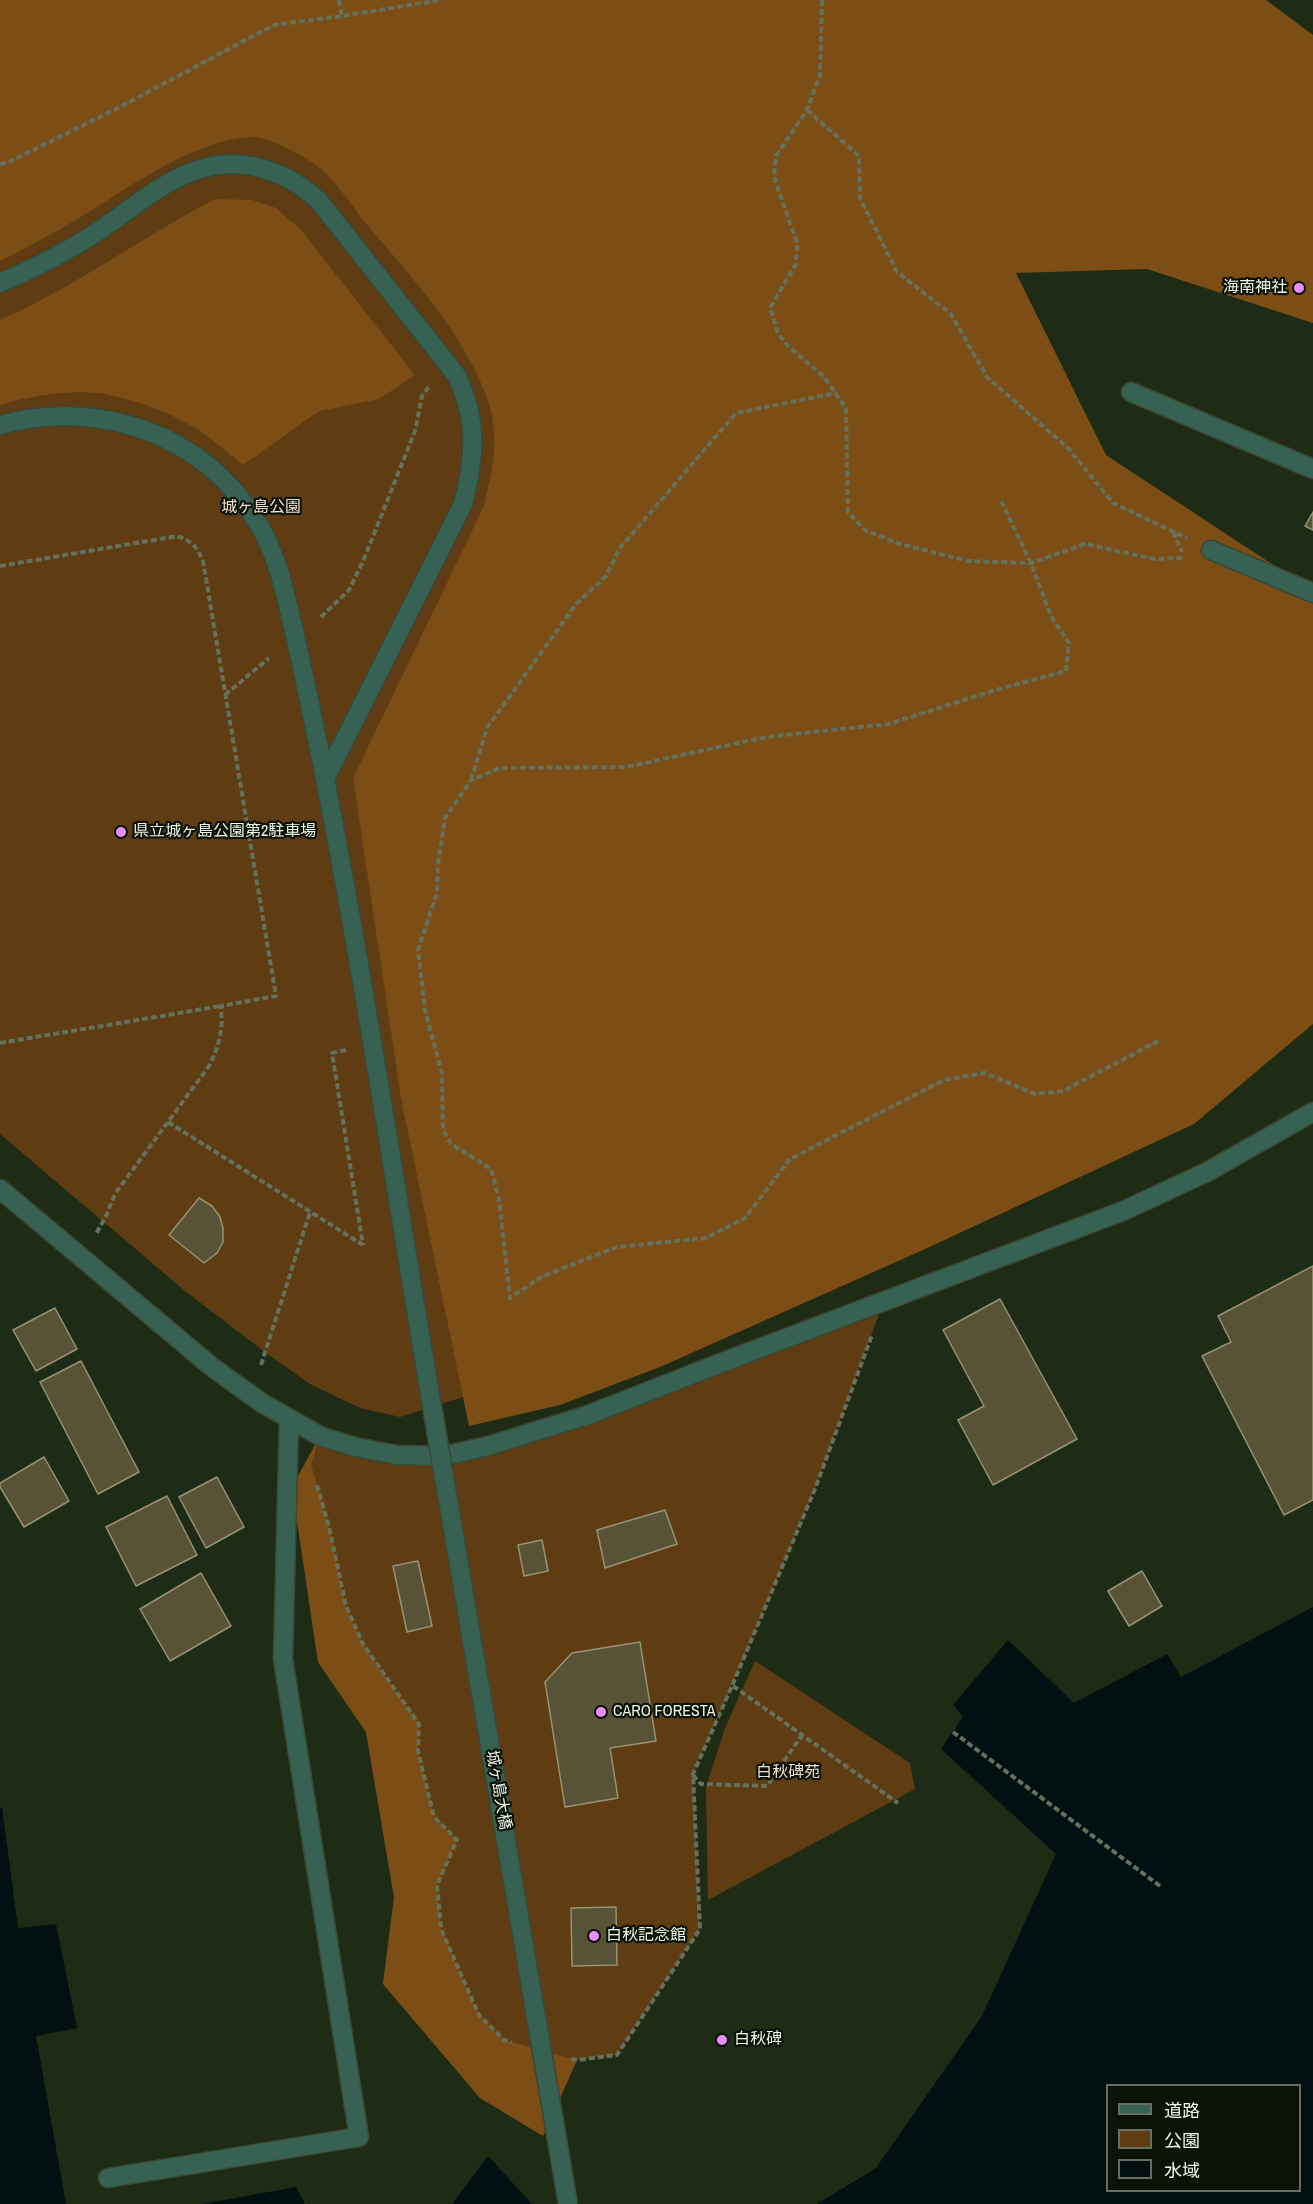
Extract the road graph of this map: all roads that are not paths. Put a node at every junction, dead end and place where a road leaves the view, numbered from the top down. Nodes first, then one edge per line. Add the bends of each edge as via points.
1 (0, 283) edge
2 (1131, 392) dead end
3 (0, 425) edge
4 (1313, 469) edge
5 (1210, 550) road end
6 (1312, 590) edge
7 (325, 779) junction
8 (1313, 1112) edge
9 (0, 1189) edge
10 (289, 1419) junction
11 (108, 2178) dead end
12 (568, 2204) edge

1 - 7 street via 93,235 178,179 200,169 254,165 297,183 319,201 447,362 464,391 472,424 472,465 463,504
2 - 4 street
3 - 7 street, 城ヶ島大橋 via 66,415 124,422 188,451 230,487 260,526 279,573
5 - 6 street
7 - 12 street, 城ヶ島大橋, bridge
8 - 10 street via 1207,1172 1123,1211 588,1415 488,1446 444,1456 396,1455 321,1436
9 - 10 street via 212,1367
10 - 11 street via 283,1659 359,2136

